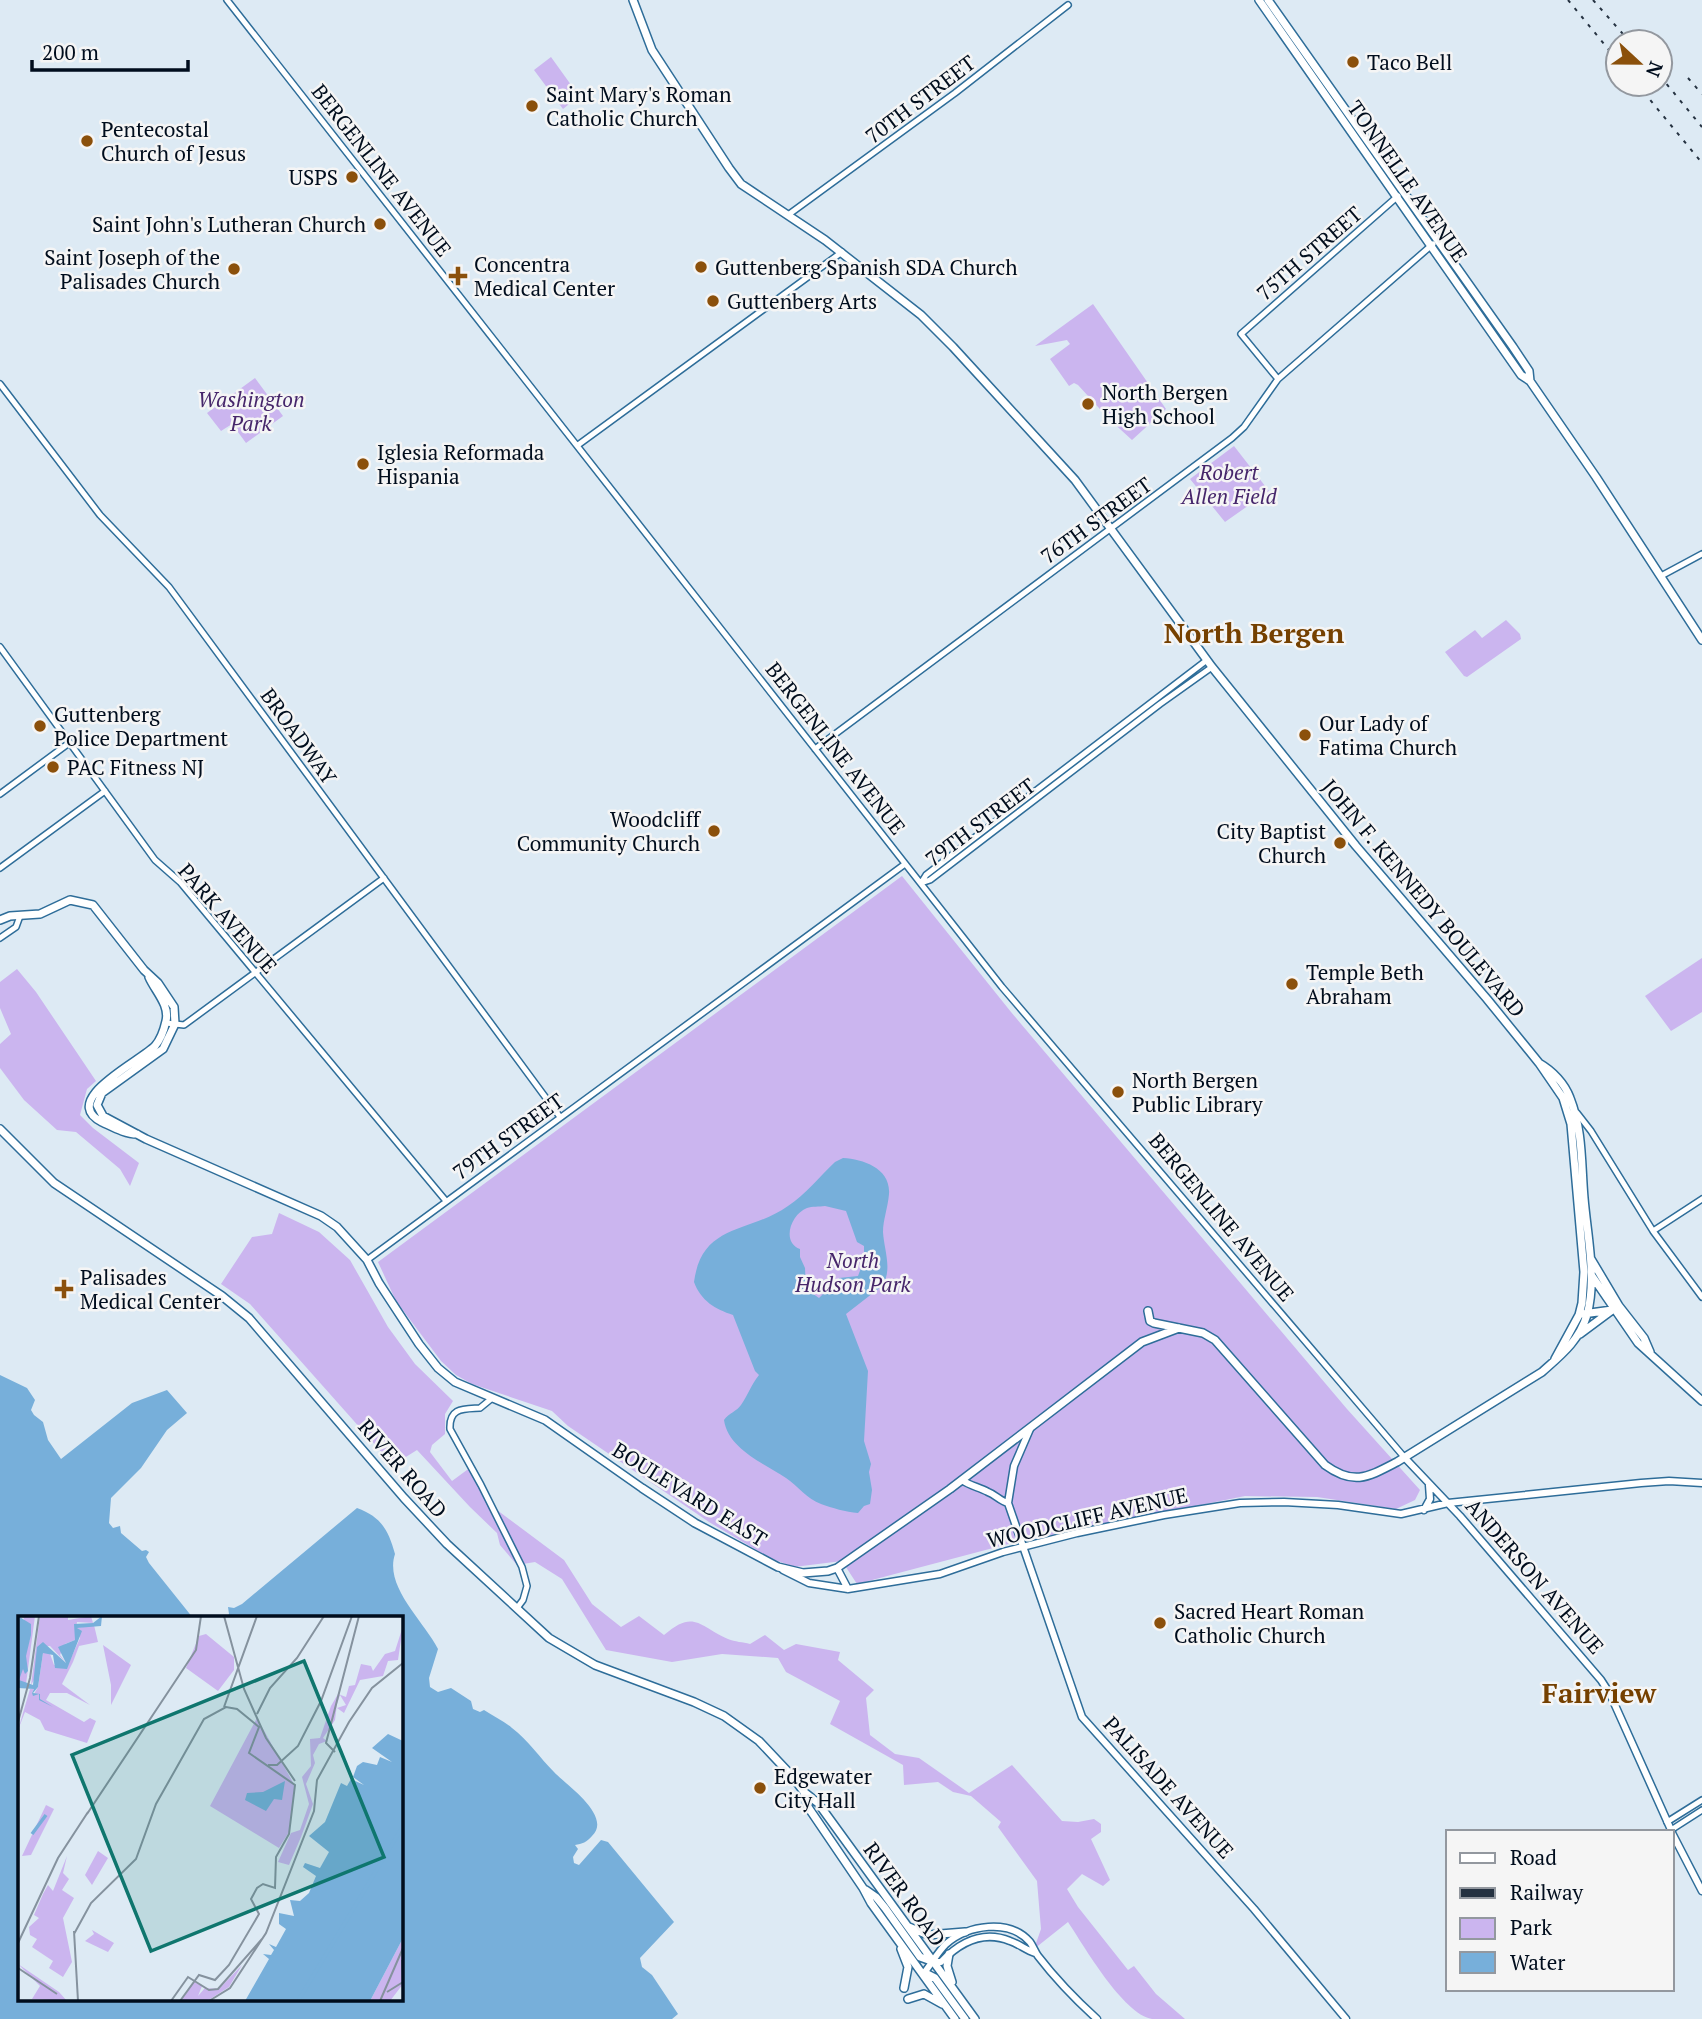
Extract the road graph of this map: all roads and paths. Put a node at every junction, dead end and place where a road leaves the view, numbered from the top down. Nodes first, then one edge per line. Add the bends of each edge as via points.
1 (227, 0) edge
2 (633, 0) edge
3 (1259, 0) edge
4 (1268, 0) edge
5 (1068, 5) dead end
6 (1398, 196) junction
7 (788, 215) junction
8 (1435, 243) junction
9 (842, 252) junction
10 (1278, 379) junction
11 (0, 384) edge
12 (578, 445) junction
13 (1109, 528) junction
14 (1702, 554) edge
15 (1661, 576) junction
16 (1702, 640) edge
17 (0, 647) edge
18 (1210, 664) junction
19 (69, 743) junction
20 (815, 749) junction
21 (105, 790) junction
22 (0, 794) edge
23 (905, 864) junction
24 (0, 868) edge
25 (384, 878) junction
26 (921, 883) junction
27 (20, 916) junction
28 (0, 920) edge
29 (0, 939) edge
30 (256, 973) junction
31 (149, 976) junction
32 (166, 1023) junction
33 (175, 1024) junction
34 (1539, 1063) junction
35 (1563, 1098) junction
36 (1574, 1110) junction
37 (560, 1117) junction
38 (0, 1129) edge
39 (137, 1134) junction
40 (1702, 1199) edge
41 (446, 1201) junction
42 (1653, 1231) junction
43 (1586, 1258) junction
44 (367, 1260) junction
45 (1590, 1273) junction
46 (1702, 1297) edge
47 (1616, 1308) junction
48 (1148, 1311) dead end
49 (1583, 1314) junction
50 (1179, 1328) junction
51 (1579, 1335) junction
52 (1555, 1359) junction
53 (491, 1399) junction
54 (1702, 1401) edge
55 (1030, 1429) junction
56 (1405, 1458) junction
57 (962, 1480) junction
58 (1429, 1483) junction
59 (1702, 1483) edge
60 (1441, 1497) joint
61 (1008, 1503) junction
62 (1448, 1503) junction
63 (1424, 1510) junction
64 (1022, 1547) junction
65 (778, 1567) junction
66 (837, 1568) junction
67 (848, 1589) junction
68 (517, 1608) junction
69 (804, 1792) junction
70 (1702, 1800) edge
71 (1702, 1810) edge
72 (1667, 1822) junction
73 (1671, 1830) edge
74 (1673, 1830) edge
75 (1674, 1835) edge
76 (863, 1888) junction
77 (1702, 1891) edge
78 (908, 1926) junction
79 (965, 1933) junction
80 (895, 1936) junction
81 (1035, 1953) junction
82 (949, 1954) junction
83 (934, 1962) junction
84 (924, 1973) junction
85 (904, 1988) dead end
86 (960, 1998) junction
87 (908, 1999) dead end
88 (947, 2008) junction
89 (955, 2019) edge
90 (965, 2019) edge
91 (975, 2019) edge
92 (1097, 2019) edge
93 (1346, 2019) edge

1 - 12 street, BERGENLINE AVENUE
2 - 7 main road, JOHN F. KENNEDY BOULEVARD via 652,50 729,168 741,184
3 - 6 main road, TONNELLE AVENUE
4 - 8 main road, TONNELLE AVENUE
5 - 7 street, 70TH STREET
6 - 8 main road, TONNELLE AVENUE
6 - 10 street, 75TH STREET via 1241,334
7 - 9 main road, JOHN F. KENNEDY BOULEVARD
8 - 10 street, 76TH STREET
8 - 15 main road, TONNELLE AVENUE
9 - 12 street
9 - 13 main road, JOHN F. KENNEDY BOULEVARD via 921,315 953,347 1075,480
10 - 13 street, 76TH STREET via 1232,438
11 - 25 street, BROADWAY via 100,515 169,587
12 - 20 street, BERGENLINE AVENUE
13 - 18 main road, JOHN F. KENNEDY BOULEVARD
13 - 20 street, 76TH STREET
14 - 15 street
15 - 16 main road, TONNELLE AVENUE
17 - 19 street, PARK AVENUE
18 - 26 street, 79TH STREET via 970,841
18 - 34 main road, JOHN F. KENNEDY BOULEVARD
19 - 21 street, PARK AVENUE
19 - 22 street
20 - 23 street, BERGENLINE AVENUE
21 - 24 street
21 - 30 street, PARK AVENUE via 155,860 180,882
23 - 26 street, BERGENLINE AVENUE
23 - 37 street, 79TH STREET
25 - 30 street
25 - 37 street, BROADWAY
26 - 56 street, BERGENLINE AVENUE via 1041,1035
27 - 28 main road
27 - 29 street via 16,927
27 - 31 main road via 40,914 70,900 93,905
30 - 33 street via 184,1025
30 - 41 street, PARK AVENUE
31 - 32 main road via 166,1009
31 - 33 main road via 174,1007
32 - 33 street
32 - 39 main road, BOULEVARD EAST via 157,1044 90,1098 94,1117
33 - 39 main road, BOULEVARD EAST via 163,1049 106,1089 97,1101 103,1116
34 - 35 main road, JOHN F. KENNEDY BOULEVARD
34 - 36 main road, JOHN F. KENNEDY BOULEVARD via 1567,1091
35 - 36 street
35 - 43 main road, JOHN F. KENNEDY BOULEVARD via 1573,1136
36 - 42 street
36 - 43 main road, JOHN F. KENNEDY BOULEVARD via 1581,1135
37 - 41 street, 79TH STREET
38 - 68 main road, RIVER ROAD via 54,1183 249,1318 404,1498
39 - 44 main road, BOULEVARD EAST via 321,1216
40 - 42 street
41 - 44 street, 79TH STREET
42 - 46 street
43 - 45 main road, JOHN F. KENNEDY BOULEVARD
43 - 47 main road
43 - 49 main road, JOHN F. KENNEDY BOULEVARD
44 - 53 main road, BOULEVARD EAST via 438,1368 454,1382
45 - 47 main road
45 - 49 main road, JOHN F. KENNEDY BOULEVARD
47 - 49 main road
47 - 51 main road
47 - 54 main road via 1638,1343
48 - 50 main road via 1150,1321
49 - 51 main road, JOHN F. KENNEDY BOULEVARD
49 - 52 main road, JOHN F. KENNEDY BOULEVARD
50 - 55 main road, BOULEVARD EAST via 1142,1342
50 - 56 main road via 1215,1340 1335,1472 1362,1478
51 - 52 main road, JOHN F. KENNEDY BOULEVARD
52 - 56 main road, JOHN F. KENNEDY BOULEVARD via 1542,1372
53 - 65 main road, BOULEVARD EAST via 545,1420 695,1523
53 - 68 street via 480,1408 454,1412 450,1429 522,1567 527,1586
55 - 57 main road, BOULEVARD EAST
55 - 61 main road via 1014,1466
56 - 58 main road, BERGENLINE AVENUE
57 - 61 main road
57 - 66 main road, BOULEVARD EAST
58 - 60 main road, BERGENLINE AVENUE
58 - 63 main road via 1430,1499
59 - 62 main road, WOODCLIFF AVENUE via 1656,1482
60 - 62 main road, ANDERSON AVENUE
61 - 64 main road, PALISADE AVENUE
62 - 63 main road, WOODCLIFF AVENUE
62 - 72 main road, ANDERSON AVENUE via 1601,1680
63 - 64 main road, WOODCLIFF AVENUE via 1394,1514 1284,1502 1240,1503
64 - 67 main road, WOODCLIFF AVENUE via 940,1574
64 - 93 main road, PALISADE AVENUE via 1082,1717
65 - 66 main road, BOULEVARD EAST via 803,1573
65 - 67 main road, WOODCLIFF AVENUE via 809,1583
66 - 67 main road
68 - 69 main road, RIVER ROAD via 549,1638 582,1658 724,1716 770,1751
69 - 76 main road, RIVER ROAD via 808,1807
69 - 78 main road, RIVER ROAD via 818,1803
70 - 72 street
71 - 74 street
72 - 73 main road, ANDERSON AVENUE
75 - 77 main road, ANDERSON AVENUE
76 - 80 main road, RIVER ROAD
76 - 83 main road via 876,1897 920,1957
78 - 79 main road via 928,1935
78 - 83 main road, RIVER ROAD
79 - 81 main road via 1002,1927 1030,1942
79 - 83 main road via 947,1943
80 - 84 main road, RIVER ROAD
80 - 85 main road via 908,1967
81 - 82 main road via 992,1936 969,1940
81 - 92 main road
82 - 83 main road
82 - 86 main road via 948,1974
83 - 84 main road
83 - 86 main road, RIVER ROAD
84 - 88 main road, RIVER ROAD
84 - 90 main road via 935,1978
86 - 91 main road, RIVER ROAD
87 - 88 main road via 924,1994
88 - 89 main road, RIVER ROAD

